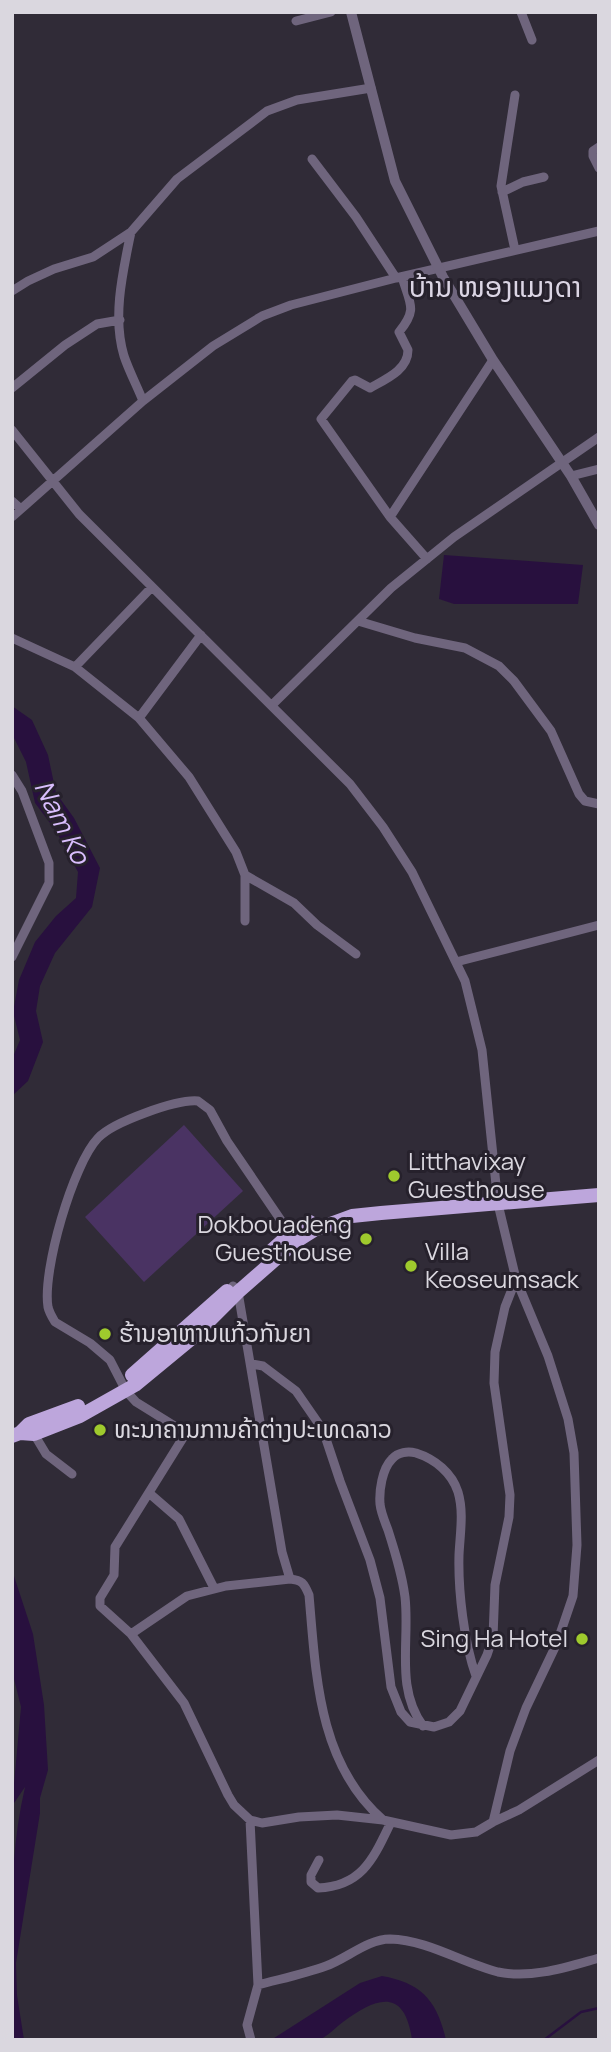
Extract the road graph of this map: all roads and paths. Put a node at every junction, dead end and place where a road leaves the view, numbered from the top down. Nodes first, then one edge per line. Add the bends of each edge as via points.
1 (331, 12) edge
2 (351, 12) edge
3 (521, 12) edge
4 (296, 21) dead end
5 (533, 40) dead end
6 (371, 88) junction
7 (515, 95) dead end
8 (599, 148) edge
9 (312, 159) dead end
10 (599, 168) edge
11 (544, 177) dead end
12 (502, 192) junction
13 (599, 231) edge
14 (131, 232) junction
15 (515, 250) junction
16 (438, 268) junction
17 (399, 277) junction
18 (12, 291) edge
19 (120, 320) junction
20 (493, 360) junction
21 (12, 388) edge
22 (143, 401) junction
23 (12, 430) edge
24 (599, 437) edge
25 (562, 462) junction
26 (599, 469) edge
27 (571, 476) junction
28 (53, 482) junction
29 (12, 502) edge
30 (21, 509) junction
31 (12, 517) edge
32 (390, 517) junction
33 (599, 525) edge
34 (427, 559) junction
35 (152, 587) junction
36 (358, 621) junction
37 (201, 635) junction
38 (12, 638) edge
39 (75, 667) junction
40 (273, 704) junction
41 (139, 718) junction
42 (12, 775) edge
43 (599, 804) edge
44 (245, 875) junction
45 (245, 921) dead end
46 (599, 925) edge
47 (356, 954) dead end
48 (12, 957) edge
49 (457, 962) junction
50 (599, 1189) edge
51 (599, 1195) edge
52 (498, 1199) junction
53 (293, 1238) junction
54 (516, 1279) junction
55 (236, 1289) junction
56 (252, 1364) junction
57 (124, 1387) junction
58 (22, 1434) edge
59 (72, 1474) dead end
60 (149, 1493) junction
61 (290, 1579) junction
62 (214, 1588) junction
63 (131, 1634) junction
64 (476, 1676) junction
65 (423, 1726) junction
66 (599, 1760) edge
67 (250, 1820) junction
68 (387, 1821) junction
69 (493, 1822) junction
70 (319, 1860) dead end
71 (599, 1958) edge
72 (258, 1985) junction
73 (251, 2040) edge

1 - 4 street
2 - 6 street
3 - 5 street
6 - 14 street via 297,100 267,111 177,179
6 - 16 street via 395,181
7 - 12 street
8 - 10 street via 593,156
9 - 17 street
11 - 12 street
12 - 15 street
13 - 15 street
14 - 18 street via 93,257 54,269
14 - 19 street via 121,278
15 - 16 street
16 - 17 street
16 - 20 street
17 - 22 street via 262,316 213,346
17 - 32 street via 411,308 410,319 399,332 408,350 405,363 370,388 352,381 321,419
19 - 21 street via 97,324
19 - 22 street via 124,355
20 - 25 street
20 - 32 street
22 - 28 street
23 - 28 street
24 - 25 street
25 - 27 street
25 - 34 street
26 - 27 street
27 - 33 street
28 - 30 street
28 - 35 street
29 - 30 street
30 - 31 street
32 - 34 street
34 - 36 street
35 - 37 street
35 - 39 street
36 - 40 street
36 - 43 street via 465,648 499,666 551,731 584,801
37 - 40 street
37 - 41 street
38 - 39 street
39 - 41 street
40 - 49 street via 350,784 383,827 412,872
41 - 44 street via 189,777 236,852
42 - 48 street via 49,863 50,883
44 - 45 street
44 - 47 street via 294,902
46 - 49 street
49 - 52 street via 482,1050
50 - 52 highway
51 - 52 highway
52 - 53 highway via 352,1216
52 - 54 street
53 - 55 highway
53 - 57 street via 210,1110 198,1101 153,1111 105,1131 81,1161 65,1207 51,1265 48,1306 54,1322 110,1360
54 - 64 street via 500,1325 494,1372 509,1517 495,1585 493,1637
54 - 69 street via 568,1419 574,1453 577,1545 573,1595 510,1751
55 - 56 street
55 - 57 highway via 192,1338
56 - 61 street
56 - 65 street via 263,1366 296,1391 323,1430 370,1560 380,1598 391,1687 401,1712 410,1722
57 - 58 highway via 29,1424
57 - 60 street via 136,1402 186,1433
58 - 59 street
60 - 62 street via 179,1519
60 - 63 street via 115,1547 114,1575 99,1602
61 - 62 street
61 - 68 street via 304,1584 309,1595 317,1686 331,1745 370,1809
62 - 63 street via 187,1596
63 - 67 street via 184,1703 228,1795
64 - 65 street via 460,1711 449,1722
64 - 65 street via 465,1632 457,1489 434,1461 402,1452 385,1470 380,1506 405,1599 406,1686
66 - 69 street
67 - 68 street via 262,1823 337,1815
67 - 72 street
68 - 69 street via 451,1835 476,1832
68 - 70 street via 357,1877 326,1888 314,1885 310,1875
71 - 72 street via 553,1970 500,1972 425,1945 389,1939 325,1966
72 - 73 street via 247,2025

